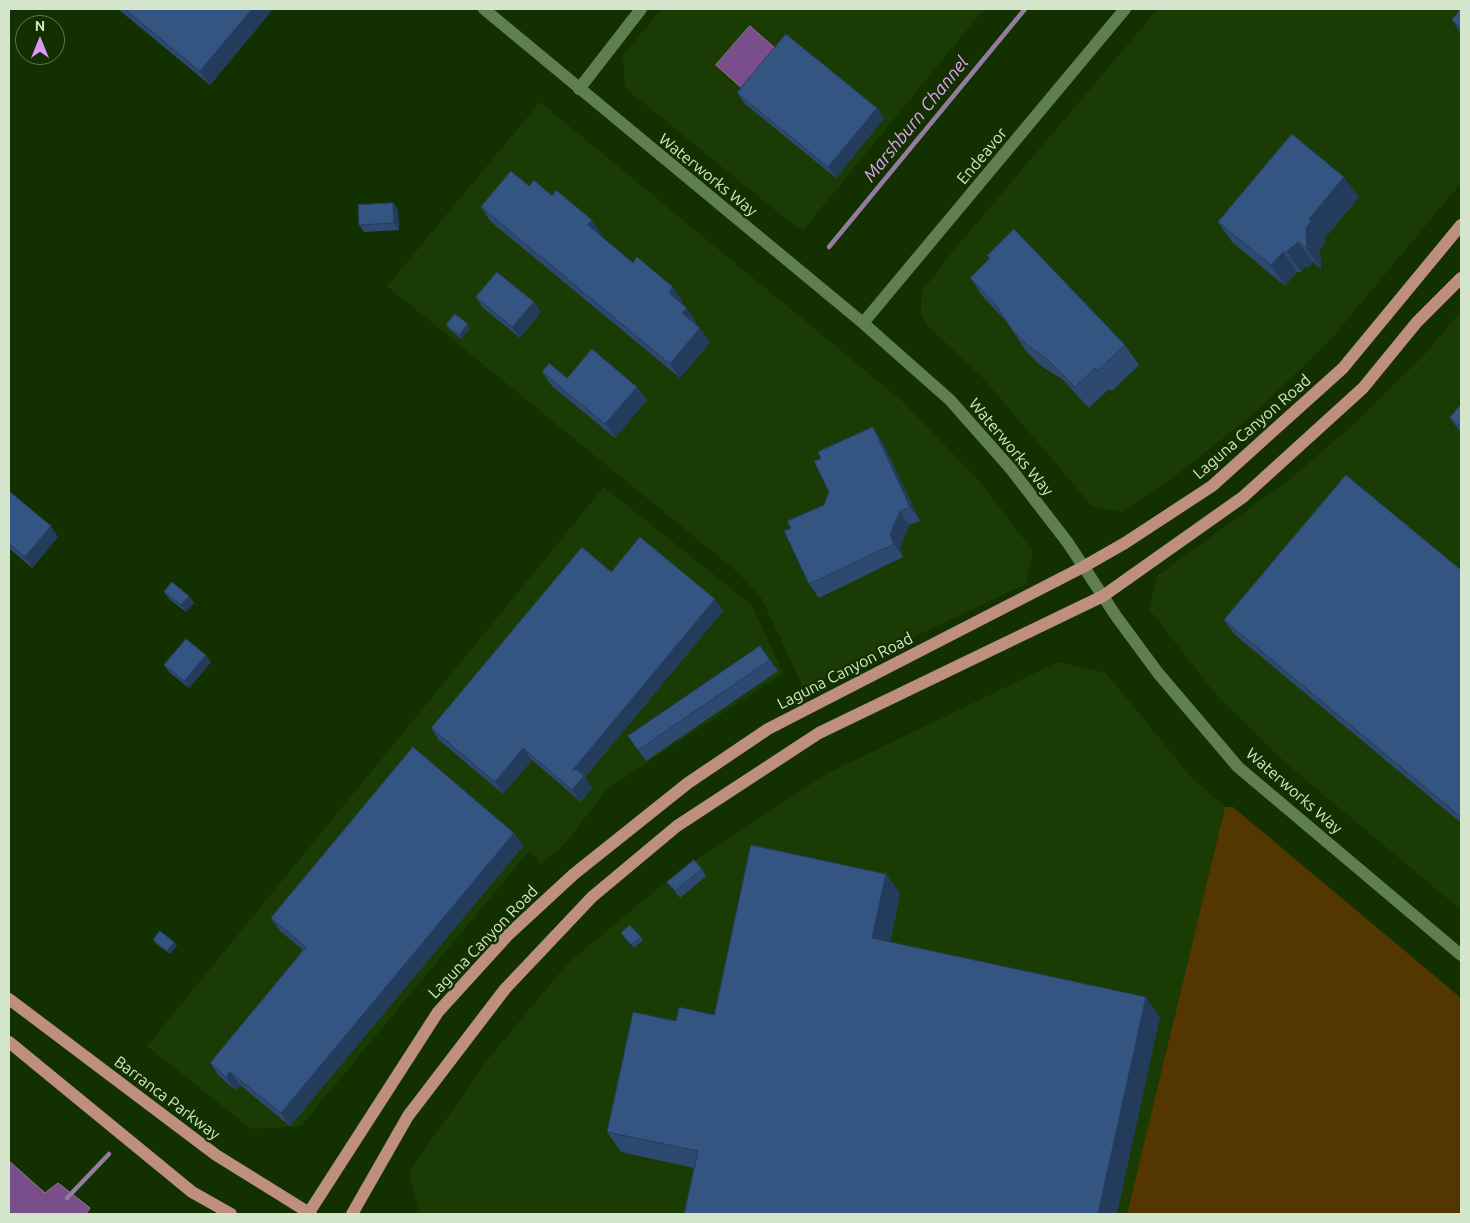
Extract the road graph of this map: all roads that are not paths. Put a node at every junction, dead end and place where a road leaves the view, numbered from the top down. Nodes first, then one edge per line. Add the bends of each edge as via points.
1 (484, 9) edge
2 (641, 9) edge
3 (1126, 9) edge
4 (579, 89) junction
5 (1461, 225) edge
6 (1461, 278) edge
7 (863, 323) junction
8 (1083, 567) junction
9 (1103, 596) junction
10 (1461, 955) edge
11 (9, 999) edge
12 (9, 1042) edge
13 (231, 1214) edge
14 (309, 1214) edge
15 (352, 1214) edge

1 - 4 street, Waterworks Way
2 - 4 street
3 - 7 street, Endeavor
4 - 7 street, Waterworks Way
5 - 8 main road, Laguna Canyon Road via 1343,368 1212,486
6 - 9 main road via 1417,322 1363,388 1243,497
7 - 8 street, Waterworks Way via 950,400 1011,468
8 - 9 street, Waterworks Way
8 - 14 main road, Laguna Canyon Road via 768,729 688,783 574,874 509,934 438,1012
9 - 10 street, Waterworks Way via 1158,673 1238,767
9 - 15 main road via 819,733 676,826 592,898 505,989 408,1116
11 - 14 main road, Barranca Parkway via 216,1155
12 - 13 main road via 192,1192

